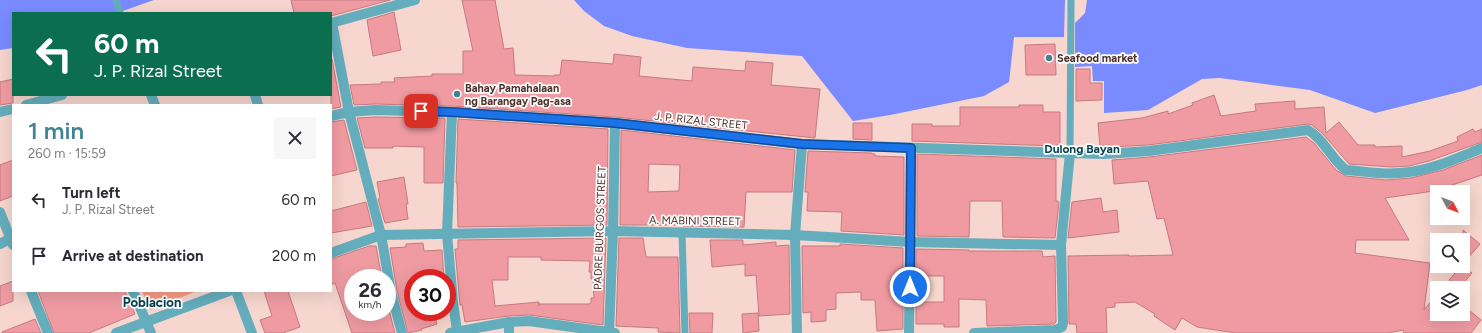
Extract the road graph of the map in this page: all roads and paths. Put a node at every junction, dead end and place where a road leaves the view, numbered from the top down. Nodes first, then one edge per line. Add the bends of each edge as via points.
1 (116, 0) edge
2 (415, 0) edge
3 (1071, 0) edge
4 (120, 12) edge
5 (332, 23) edge
6 (53, 101) edge
7 (33, 104) edge
8 (12, 108) edge
9 (0, 112) edge
10 (349, 112) junction
11 (452, 112) junction
12 (332, 116) edge
13 (615, 123) junction
14 (802, 144) junction
15 (911, 148) junction
16 (1482, 148) edge
17 (1070, 153) junction
18 (0, 212) edge
19 (613, 231) junction
20 (682, 233) junction
21 (447, 234) junction
22 (381, 235) junction
23 (795, 235) junction
24 (12, 240) edge
25 (910, 242) junction
26 (0, 244) edge
27 (1061, 245) junction
28 (332, 253) edge
29 (31, 292) edge
30 (133, 292) edge
31 (226, 292) edge
32 (236, 292) edge
33 (146, 321) junction
34 (508, 322) junction
35 (1044, 331) edge
36 (453, 332) edge
37 (48, 333) edge
38 (116, 333) edge
39 (151, 333) edge
40 (252, 333) edge
41 (402, 333) edge
42 (509, 333) edge
43 (611, 333) edge
44 (685, 333) edge
45 (797, 333) edge
46 (910, 333) edge
47 (974, 333) edge

1 - 4 lane
2 - 5 street
3 - 17 lane
5 - 10 street
6 - 7 street
8 - 9 street
10 - 11 street, J. P. RIZAL STREET
10 - 12 street, J. P. RIZAL STREET
10 - 22 street
11 - 13 street, J. P. RIZAL STREET
11 - 21 street
13 - 14 street, J. P. RIZAL STREET
13 - 19 street, PADRE BURGOS STREET
14 - 15 street, J. P. RIZAL STREET
14 - 23 street
15 - 17 street, J. P. RIZAL STREET
15 - 25 street
16 - 17 street, J. P. RIZAL STREET via 1437,166 1398,174 1346,170 1315,134 1308,130 1149,151
17 - 27 street
18 - 24 street
19 - 20 street, A. MABINI STREET
19 - 21 street, A. MABINI STREET
19 - 43 street, PADRE BURGOS STREET
20 - 23 street, A. MABINI STREET
20 - 44 lane
21 - 22 street, A. MABINI STREET
21 - 36 street
22 - 28 street, A. MABINI STREET
22 - 41 street via 391,292
23 - 25 street, A. MABINI STREET
23 - 45 street
24 - 26 street
25 - 27 street, A. MABINI STREET
25 - 46 street
27 - 35 street via 1063,323 1060,328
29 - 37 street
30 - 33 street
31 - 33 street
32 - 40 street
33 - 38 street
33 - 39 street
34 - 36 street
34 - 42 street
34 - 43 street via 529,320
35 - 47 street

